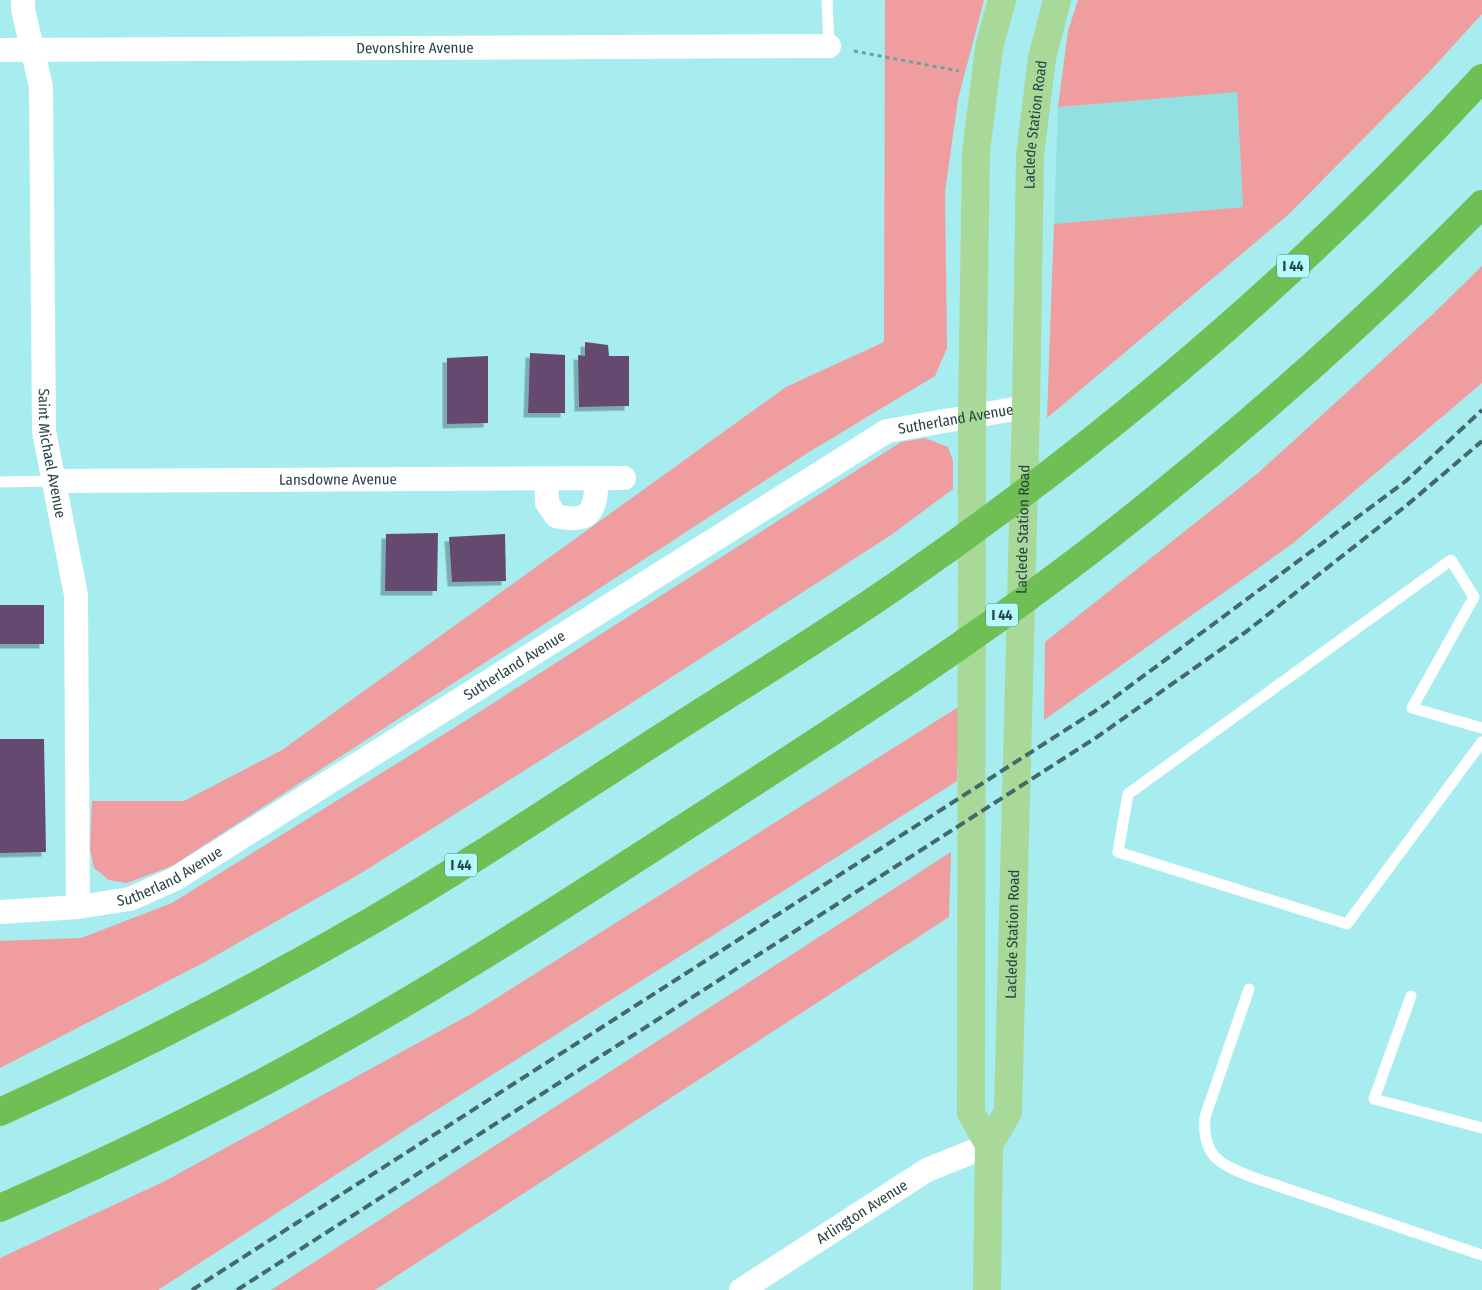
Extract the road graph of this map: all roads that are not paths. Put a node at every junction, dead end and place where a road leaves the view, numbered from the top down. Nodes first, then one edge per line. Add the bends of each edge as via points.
1 (23, 0) edge
2 (827, 0) edge
3 (1002, 0) edge
4 (1057, 0) edge
5 (829, 46) joint
6 (0, 50) edge
7 (32, 50) junction
8 (1482, 78) edge
9 (1482, 204) edge
10 (1026, 407) junction
11 (972, 416) junction
12 (624, 478) dead end
13 (546, 479) junction
14 (596, 479) junction
15 (53, 481) junction
16 (0, 482) edge
17 (1482, 728) edge
18 (1482, 742) edge
19 (78, 908) junction
20 (0, 912) edge
21 (1249, 989) dead end
22 (1411, 996) dead end
23 (0, 1112) edge
24 (1482, 1128) edge
25 (989, 1145) junction
26 (0, 1208) edge
27 (1482, 1255) edge
28 (741, 1290) edge
29 (987, 1290) edge

1 - 7 street, Saint Michael Avenue
2 - 5 lane
3 - 11 main road via 989,48 976,152
4 - 10 main road, Laclede Station Road via 1042,58 1030,155
5 - 7 street, Devonshire Avenue
6 - 7 street, Devonshire Avenue
7 - 15 street, Saint Michael Avenue via 41,87 44,431
8 - 23 highway, I 44 via 1369,194 1256,300 1092,441 901,582 377,918 243,994 107,1064
9 - 26 highway, I 44 via 1325,356 1211,454 1102,541 901,686 488,953 356,1031 220,1104
10 - 11 street, Sutherland Avenue
10 - 25 main road, Laclede Station Road via 1008,1112
11 - 19 street, Sutherland Avenue via 887,431 175,879 130,899
11 - 25 main road via 971,1113
12 - 14 street, Lansdowne Avenue
13 - 14 street, Lansdowne Avenue
13 - 14 street via 547,503 556,516 572,520 586,516 597,502
13 - 15 street, Lansdowne Avenue
15 - 16 lane
15 - 19 street, Saint Michael Avenue via 76,595
17 - 18 lane via 1412,708 1474,597 1451,560 1128,794 1118,852 1347,924
19 - 20 street, Sutherland Avenue
21 - 27 lane via 1204,1117 1203,1132 1214,1159 1252,1177
22 - 24 lane via 1374,1099
25 - 28 street, Arlington Avenue via 927,1170
25 - 29 main road, Laclede Station Road

